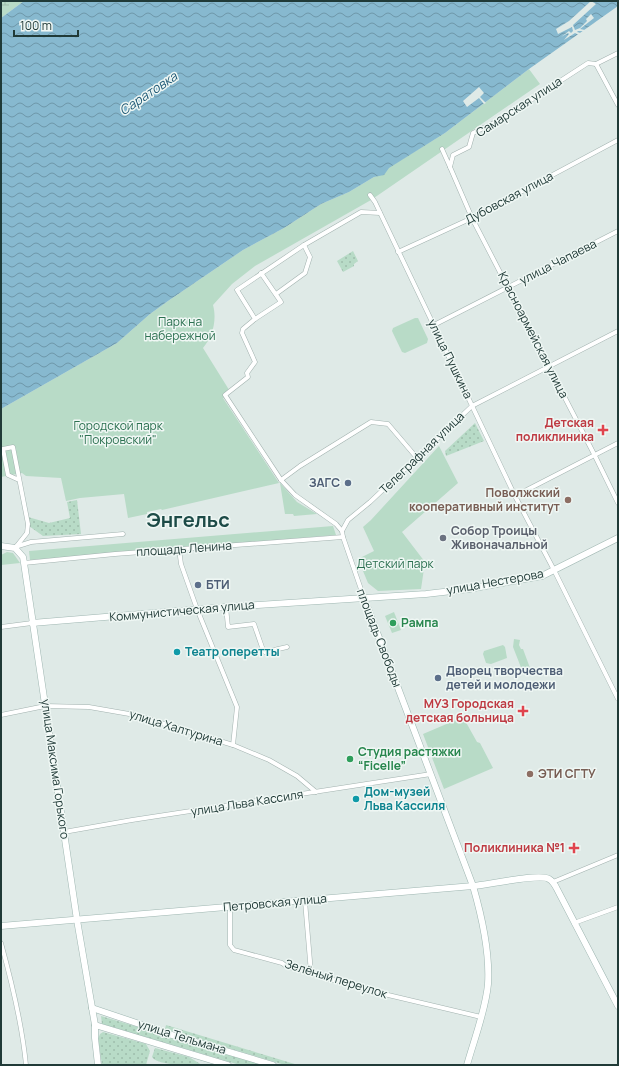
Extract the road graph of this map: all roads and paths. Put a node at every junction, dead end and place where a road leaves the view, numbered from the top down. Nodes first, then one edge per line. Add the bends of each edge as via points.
1 (618, 53) edge
2 (596, 64) junction
3 (618, 105) edge
4 (618, 140) edge
5 (442, 149) dead end
6 (450, 167) junction
7 (370, 195) dead end
8 (380, 213) junction
9 (472, 218) junction
10 (618, 231) edge
11 (304, 245) junction
12 (398, 252) junction
13 (261, 273) junction
14 (509, 288) junction
15 (276, 294) junction
16 (255, 319) junction
17 (434, 325) junction
18 (618, 331) edge
19 (549, 367) junction
20 (472, 406) junction
21 (618, 443) edge
22 (595, 456) junction
23 (417, 458) junction
24 (19, 480) junction
25 (281, 480) junction
26 (515, 496) junction
27 (618, 503) edge
28 (342, 531) junction
29 (123, 534) dead end
30 (343, 537) junction
31 (618, 538) edge
32 (1, 546) edge
33 (15, 548) junction
34 (179, 549) junction
35 (24, 563) junction
36 (554, 570) junction
37 (364, 598) junction
38 (226, 607) junction
39 (197, 609) junction
40 (32, 624) junction
41 (1, 627) edge
42 (287, 647) dead end
43 (618, 699) edge
44 (45, 706) junction
45 (1, 715) edge
46 (233, 745) junction
47 (431, 774) junction
48 (316, 792) junction
49 (64, 832) junction
50 (618, 855) edge
51 (551, 880) junction
52 (474, 886) junction
53 (305, 901) junction
54 (230, 907) junction
55 (618, 907) edge
56 (77, 920) junction
57 (574, 923) junction
58 (1, 926) edge
59 (1, 943) edge
60 (311, 973) junction
61 (618, 1006) edge
62 (92, 1008) junction
63 (481, 1017) junction
64 (95, 1026) junction
65 (26, 1065) edge
66 (98, 1065) edge
67 (228, 1065) edge
68 (273, 1065) edge
69 (467, 1065) edge

1 - 2 street, Самарская улица
2 - 3 street
2 - 6 street, Самарская улица via 588,63 500,120 473,134 469,147 453,155
4 - 9 street, Дубовская улица
5 - 6 street
6 - 9 street, Красноармейская улица
7 - 8 street, улица Пушкина
8 - 11 street via 360,212
8 - 12 street, улица Пушкина
9 - 12 street, Дубовская улица
9 - 14 street, Красноармейская улица
10 - 14 street, улица Чапаева
11 - 13 street
11 - 15 street via 310,257 305,273
12 - 17 street, улица Пушкина
13 - 15 street
13 - 16 street via 237,290
14 - 17 street, улица Чапаева
14 - 19 street, Красноармейская улица
15 - 16 street via 281,302
16 - 25 street via 242,333 255,362 246,373 248,377 225,395
17 - 20 street, улица Пушкина
18 - 19 street, Телеграфная улица
19 - 20 street, Телеграфная улица
19 - 22 street, Красноармейская улица
20 - 23 street, Телеграфная улица
20 - 26 street, улица Пушкина
21 - 22 street
22 - 26 street
22 - 27 street, Красноармейская улица
23 - 25 street via 388,424 371,422
23 - 28 street, Телеграфная улица via 348,520
24 - 24 street via 8,475 3,450 13,448
24 - 33 street via 28,524 27,533
25 - 28 street
26 - 36 street, улица Пушкина
28 - 30 street, площадь Свободы
29 - 33 street, площадь Ленина via 31,542
30 - 34 street, площадь Ленина
30 - 37 street, площадь Свободы
31 - 36 main road, улица Нестерова
32 - 33 main road
33 - 35 main road, улица Максима Горького via 23,557
34 - 35 street, площадь Ленина
34 - 39 street via 181,564
35 - 40 main road, улица Максима Горького
36 - 37 main road, улица Нестерова via 542,576 469,589
36 - 43 street
37 - 38 main road, Коммунистическая улица
37 - 47 main road, площадь Свободы
38 - 39 main road, Коммунистическая улица
38 - 42 street via 228,627 254,624 265,652
39 - 40 main road, Коммунистическая улица
39 - 46 street via 237,707
40 - 41 street, Коммунистическая улица
40 - 44 main road, улица Максима Горького
44 - 45 street, улица Халтурина
44 - 46 street, улица Халтурина via 89,707 135,715
44 - 49 main road, улица Максима Горького
46 - 48 street, улица Халтурина via 269,760
47 - 48 street, улица Льва Кассиля
47 - 52 main road, площадь Свободы
48 - 49 street, улица Льва Кассиля
49 - 56 main road, улица Максима Горького
50 - 51 street
51 - 52 main road, Петровская улица via 545,877
51 - 57 main road
52 - 53 main road, Петровская улица
52 - 63 main road, площадь Свободы via 484,930 488,967 488,985
53 - 54 main road, Петровская улица
53 - 60 street
54 - 56 main road, Петровская улица
54 - 60 street, Зелёный переулок via 230,945 234,950
55 - 57 street
56 - 58 main road, Петровская улица
56 - 62 main road, улица Максима Горького
57 - 61 main road
59 - 65 street via 12,983
60 - 63 street, Зелёный переулок via 367,990
62 - 64 main road, улица Максима Горького
62 - 68 main road, улица Тельмана
63 - 69 main road, площадь Свободы
64 - 66 main road, улица Максима Горького
64 - 67 main road, улица Тельмана

